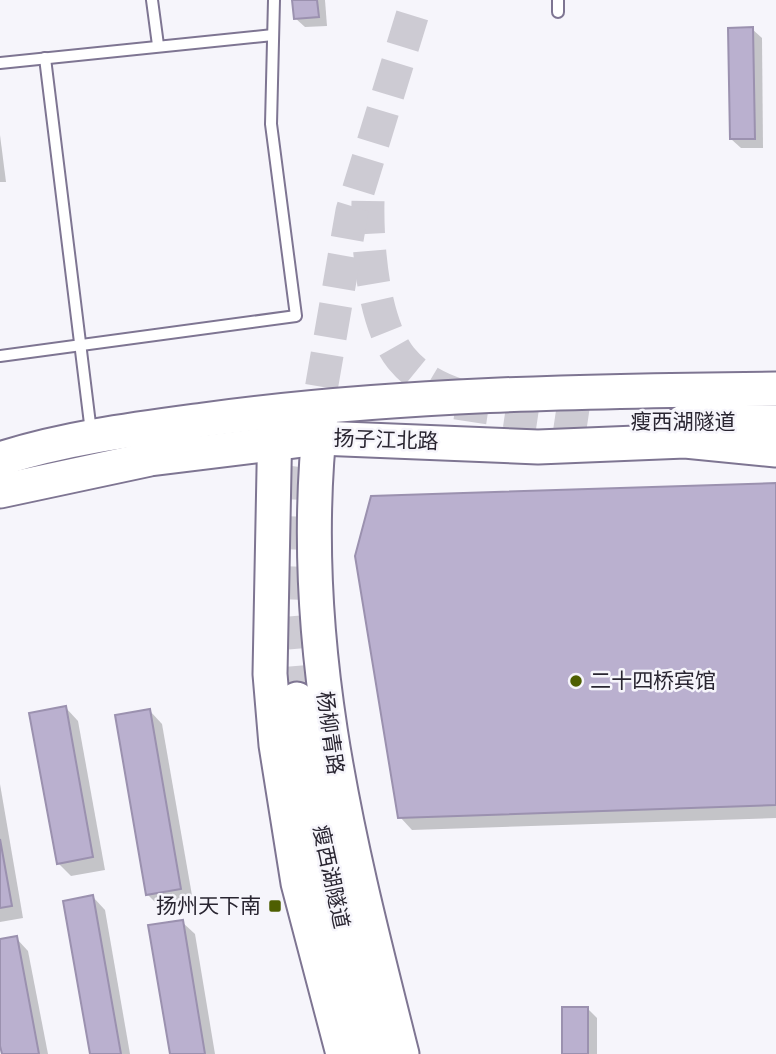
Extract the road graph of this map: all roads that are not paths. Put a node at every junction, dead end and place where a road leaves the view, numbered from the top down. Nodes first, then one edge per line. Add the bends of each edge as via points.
1 (152, 0) edge
2 (274, 0) edge
3 (558, 0) edge
4 (558, 12) dead end
5 (273, 34) junction
6 (158, 45) junction
7 (45, 58) junction
8 (0, 62) edge
9 (79, 346) junction
10 (0, 355) edge
11 (776, 389) edge
12 (321, 421) junction
13 (776, 422) edge
14 (589, 423) tunnel mouth
15 (275, 426) junction
16 (92, 438) junction
17 (776, 450) edge
18 (0, 459) edge
19 (0, 491) edge
20 (297, 699) tunnel mouth
21 (343, 1054) edge
22 (372, 1054) edge
23 (402, 1054) edge

1 - 6 lane
2 - 5 lane
3 - 4 lane
5 - 6 lane
5 - 9 lane via 271,124 296,316
6 - 7 lane
7 - 8 lane
7 - 9 lane
9 - 10 lane
9 - 16 lane
11 - 12 main road, 扬子江北路 via 575,392
12 - 15 main road, 扬子江北路
12 - 17 main road, 扬子江北路 via 538,447 685,441
12 - 23 main road, 杨柳青路 via 312,547 317,641 338,788
13 - 14 main road, 瘦西湖隧道
15 - 16 main road, 扬子江北路
15 - 19 main road, 扬子江北路
15 - 21 main road via 270,674 276,744 298,883
16 - 18 main road, 扬子江北路
20 - 22 main road, 瘦西湖隧道 via 328,871

